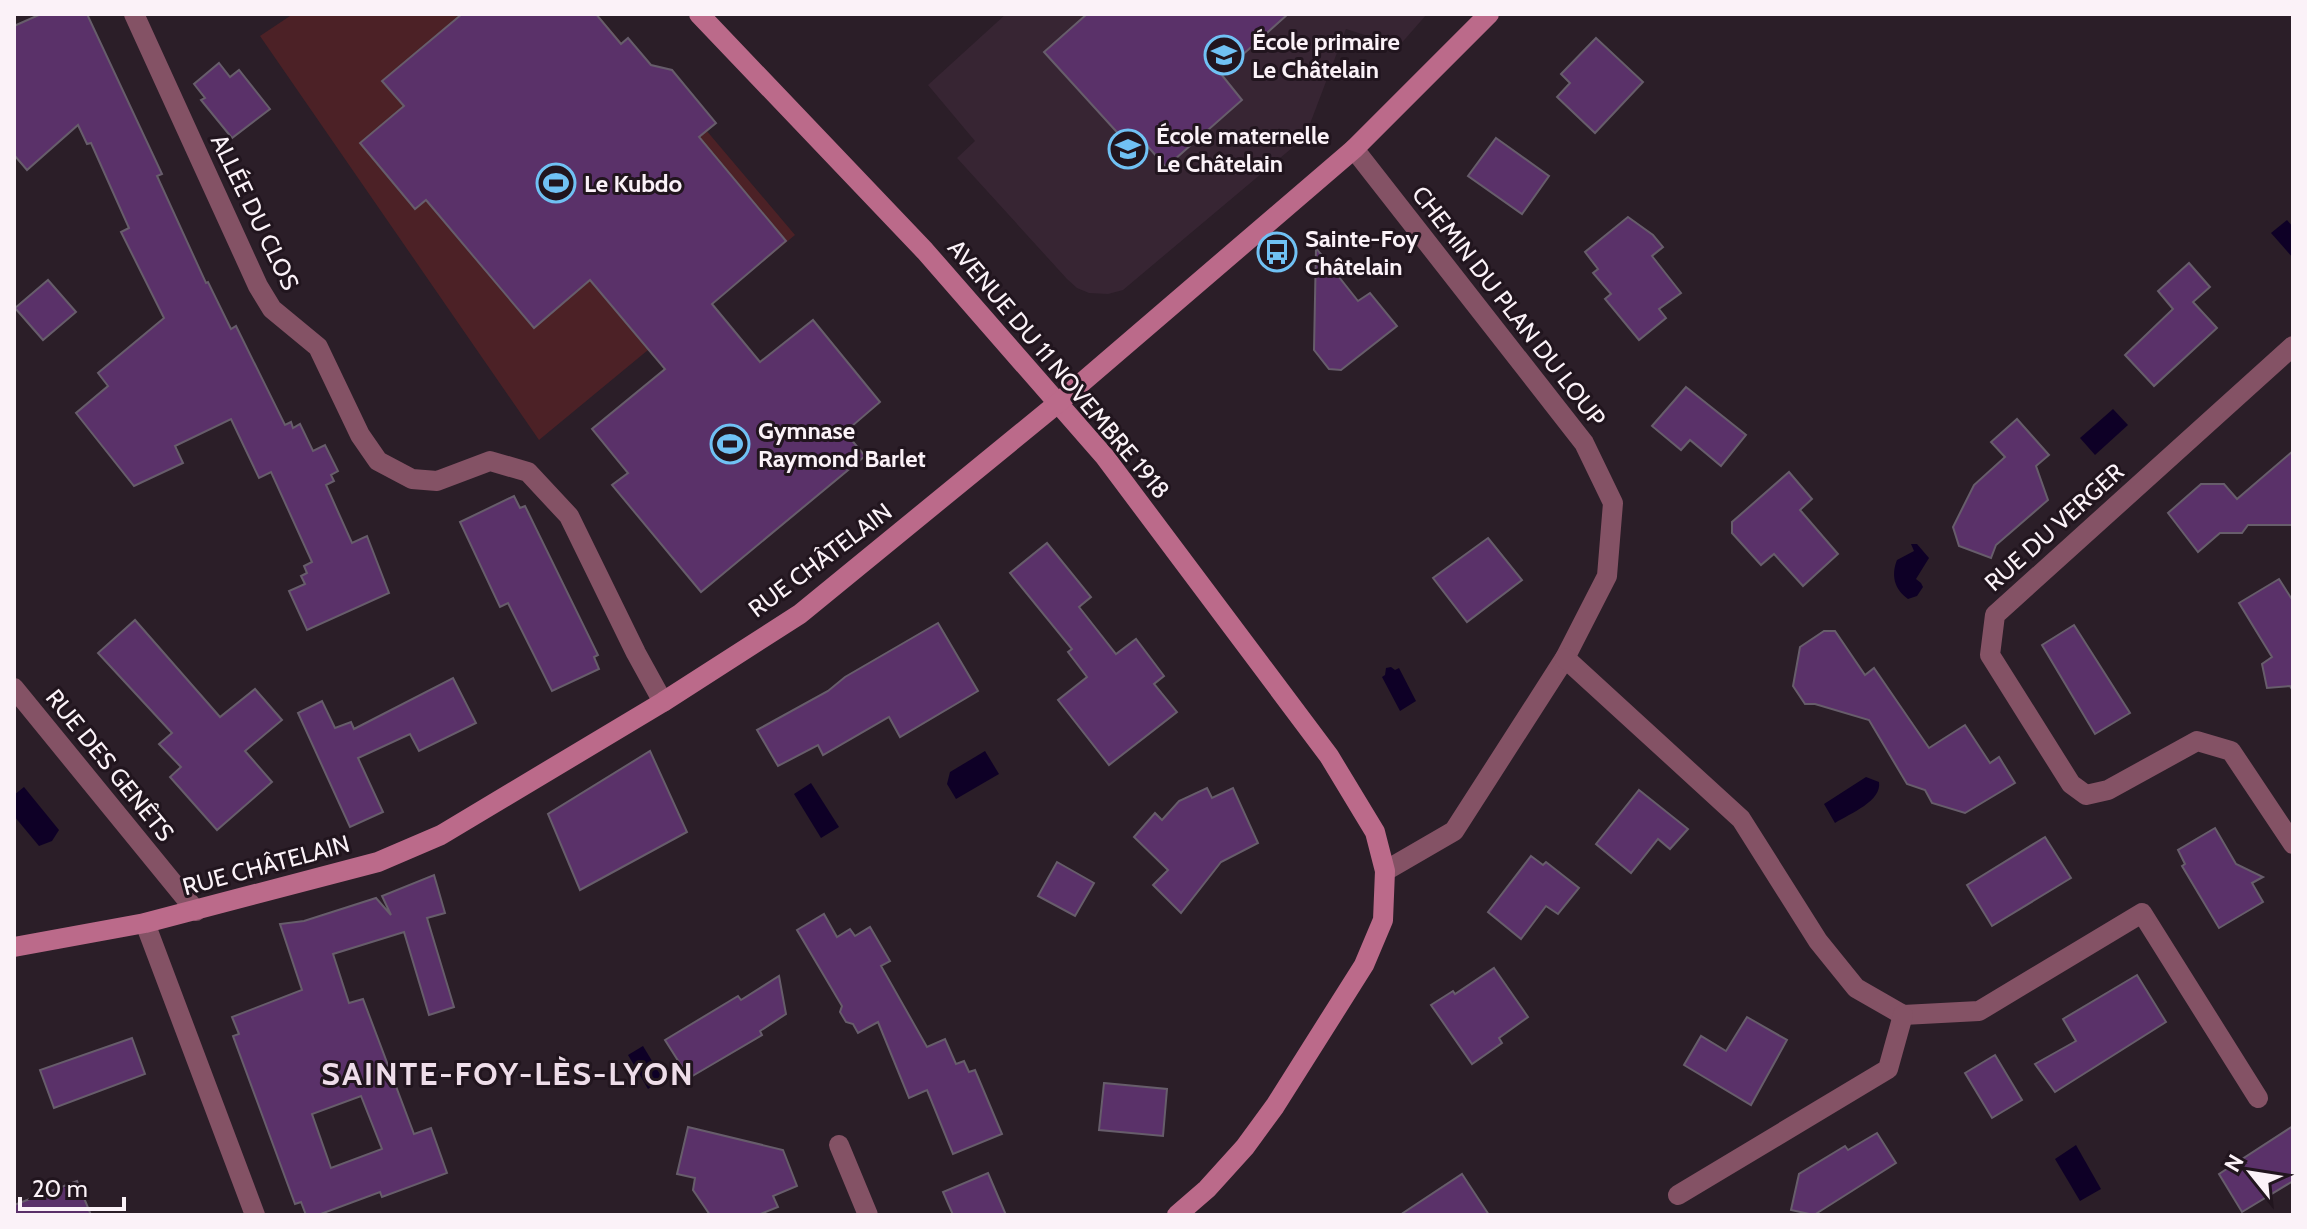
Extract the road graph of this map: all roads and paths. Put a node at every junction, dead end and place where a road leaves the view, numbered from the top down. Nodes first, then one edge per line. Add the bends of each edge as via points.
1 (134, 14) edge
2 (699, 14) edge
3 (1489, 14) edge
4 (1354, 149) junction
5 (2293, 346) edge
6 (1058, 403) junction
7 (1565, 658) junction
8 (14, 688) edge
9 (663, 702) junction
10 (2293, 844) edge
11 (1385, 871) junction
12 (196, 911) junction
13 (145, 923) junction
14 (14, 947) edge
15 (1903, 1015) junction
16 (2258, 1098) dead end
17 (839, 1145) dead end
18 (1678, 1195) dead end
19 (255, 1215) edge
20 (868, 1215) edge
21 (1177, 1215) edge

1 - 9 street, ALLÉE DU CLOS via 258,286 272,309 318,347 378,461 412,479 437,481 490,461 528,472 569,516
2 - 6 street, AVENUE DU 11 NOVEMBRE 1918 via 925,251
3 - 4 street, RUE CHÂTELAIN
4 - 6 street, RUE CHÂTELAIN
4 - 7 street, CHEMIN DU PLAN DU LOUP via 1584,443 1613,503 1607,576
5 - 10 street, RUE DU VERGER via 1995,615 1990,655 2071,784 2086,795 2108,790 2197,741 2231,751
6 - 9 street, RUE CHÂTELAIN via 800,614
6 - 11 street, AVENUE DU 11 NOVEMBRE 1918 via 1105,457 1329,756 1375,832
7 - 11 street, CHEMIN DU PLAN DU LOUP via 1454,831
7 - 15 street via 1741,819 1818,941 1856,988
8 - 12 street, RUE DES GENÊTS
9 - 12 street, RUE CHÂTELAIN via 441,835 378,862
11 - 21 street via 1383,920 1364,965 1245,1147
12 - 13 street, RUE CHÂTELAIN
13 - 14 street, RUE CHÂTELAIN
13 - 19 street
15 - 16 street via 1979,1011 2142,913
15 - 18 street via 1888,1069
17 - 20 street

